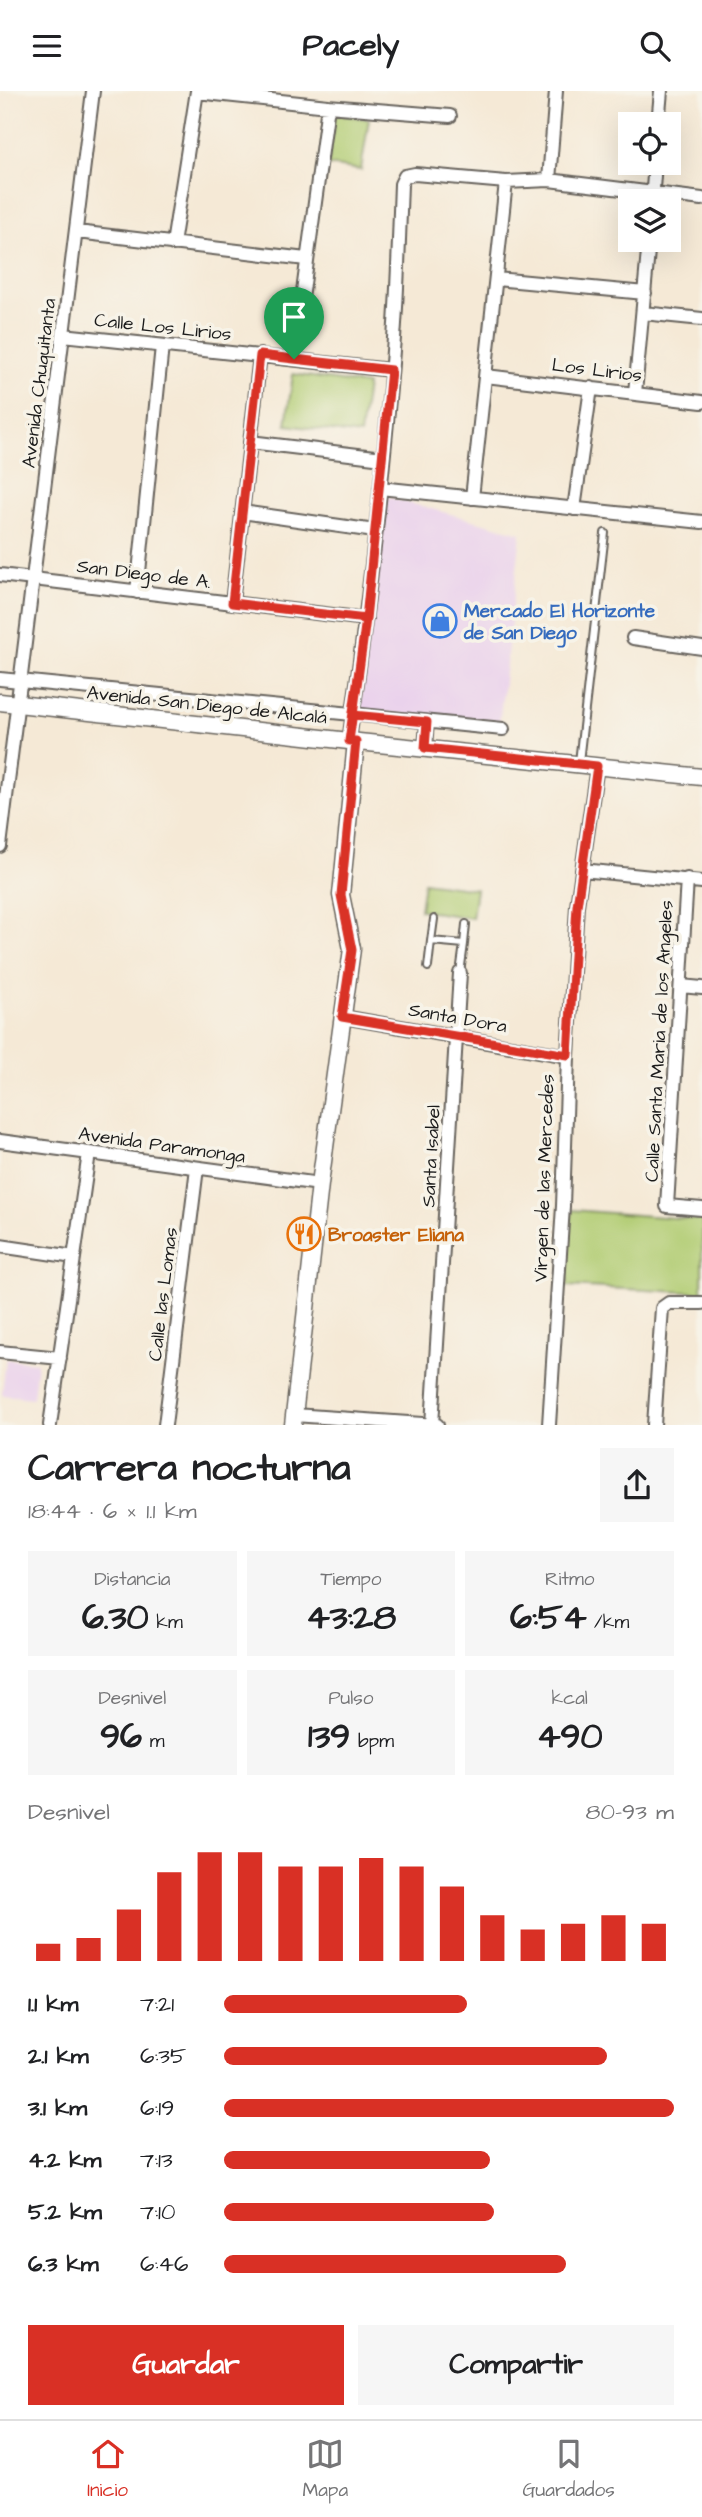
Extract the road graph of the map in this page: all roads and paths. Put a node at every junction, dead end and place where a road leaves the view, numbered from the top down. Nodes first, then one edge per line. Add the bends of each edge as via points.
1 (93, 91) edge
2 (197, 91) edge
3 (556, 91) edge
4 (661, 91) edge
5 (328, 106) junction
6 (659, 112) edge
7 (450, 116) dead end
8 (549, 180) junction
9 (506, 182) junction
10 (618, 191) edge
11 (681, 198) edge
12 (702, 199) edge
13 (76, 232) junction
14 (173, 244) junction
15 (648, 252) edge
16 (306, 259) junction
17 (496, 279) junction
18 (645, 293) junction
19 (643, 313) junction
20 (702, 319) edge
21 (63, 335) junction
22 (162, 346) junction
23 (260, 355) junction
24 (294, 359) junction
25 (391, 370) junction
26 (486, 376) junction
27 (591, 388) junction
28 (635, 393) junction
29 (702, 402) edge
30 (250, 442) junction
31 (383, 458) junction
32 (380, 488) junction
33 (472, 498) junction
34 (574, 509) junction
35 (242, 512) junction
36 (702, 523) edge
37 (375, 531) junction
38 (606, 533) dead end
39 (0, 575) edge
40 (34, 579) junction
41 (137, 592) junction
42 (232, 603) junction
43 (366, 619) junction
44 (633, 638) dead end
45 (702, 648) edge
46 (0, 679) edge
47 (20, 681) junction
48 (0, 702) edge
49 (17, 704) junction
50 (353, 715) junction
51 (427, 722) junction
52 (503, 729) dead end
53 (353, 741) junction
54 (425, 748) junction
55 (579, 764) junction
56 (597, 766) junction
57 (702, 777) edge
58 (0, 846) edge
59 (582, 870) junction
60 (687, 879) junction
61 (702, 881) edge
62 (434, 919) dead end
63 (466, 924) dead end
64 (431, 941) junction
65 (464, 944) junction
66 (428, 967) dead end
67 (460, 973) joint
68 (681, 986) junction
69 (702, 988) edge
70 (342, 1017) junction
71 (457, 1036) junction
72 (568, 1055) junction
73 (0, 1141) edge
74 (89, 1153) junction
75 (197, 1168) junction
76 (320, 1184) junction
77 (702, 1209) edge
78 (0, 1246) edge
79 (74, 1257) junction
80 (702, 1303) edge
81 (0, 1352) edge
82 (60, 1358) junction
83 (294, 1420) edge
84 (50, 1425) edge
85 (165, 1425) edge
86 (432, 1425) edge
87 (439, 1425) edge
88 (549, 1425) edge
89 (654, 1425) edge

1 - 13 street, Avenida Chuquitanta
2 - 5 street
2 - 14 street
3 - 8 street
4 - 6 street
5 - 7 street
5 - 16 street
8 - 9 street
8 - 10 street
9 - 17 street
9 - 25 street via 405,176
11 - 12 street
13 - 14 street
13 - 21 street, Avenida Chuquitanta
14 - 16 street
15 - 18 street
16 - 24 street
17 - 18 street
17 - 26 street
18 - 19 street
19 - 20 street
19 - 28 street
21 - 22 street, Calle Los Lirios
21 - 40 street, Avenida Chuquitanta
22 - 23 street, Calle Los Lirios
22 - 41 street
23 - 24 street, Calle Los Lirios
23 - 30 street
24 - 25 street, Calle Los Lirios
25 - 31 street
26 - 27 street, Los Lirios
26 - 33 street
27 - 28 street, Los Lirios
27 - 34 street
28 - 29 street, Los Lirios
30 - 31 street
30 - 35 street
31 - 32 street
32 - 33 street
32 - 37 street
33 - 34 street
34 - 36 street
35 - 37 street
35 - 42 street
37 - 43 street
38 - 55 lane
39 - 40 street, San Diego de A.
40 - 41 street, San Diego de A.
40 - 47 street, Avenida Chuquitanta
41 - 42 street, San Diego de A.
42 - 43 street, San Diego de A.
43 - 50 street
44 - 45 street
46 - 47 street, Avenida San Diego de Alcalá
47 - 49 street, Avenida Chuquitanta
47 - 50 street, Avenida San Diego de Alcalá
48 - 49 street, Avenida San Diego de Alcalá
49 - 53 street, Avenida San Diego de Alcalá
49 - 58 street, Avenida Chuquitanta
50 - 51 street, Avenida San Diego de Alcalá
50 - 53 street
51 - 52 street, Avenida San Diego de Alcalá
51 - 54 street
53 - 54 street, Avenida San Diego de Alcalá
53 - 70 street via 341,895 352,950
54 - 55 street, Avenida San Diego de Alcalá
55 - 56 street, Avenida San Diego de Alcalá
56 - 57 street, Avenida San Diego de Alcalá
56 - 59 street, Virgen de las Mercedes
59 - 60 street
59 - 72 street, Virgen de las Mercedes
60 - 61 street
60 - 68 street, Calle Santa Maria de los Angeles
62 - 64 lane
63 - 65 lane
64 - 65 lane
64 - 66 lane
65 - 67 lane
67 - 71 street, Santa Isabel
68 - 69 street
68 - 77 street, Calle Santa Maria de los Angeles via 667,1206
70 - 71 street, Santa Dora
70 - 76 street
71 - 72 street, Santa Dora
71 - 86 street, Santa Isabel
72 - 88 street, Virgen de las Mercedes
73 - 74 street, Avenida Paramonga
74 - 75 street, Avenida Paramonga
74 - 79 street
75 - 76 street, Avenida Paramonga
75 - 85 street, Calle las Lomas
76 - 83 street
78 - 79 street
79 - 82 street
80 - 89 street via 669,1303 662,1308
81 - 82 street
82 - 84 street
83 - 86 street
86 - 87 street

